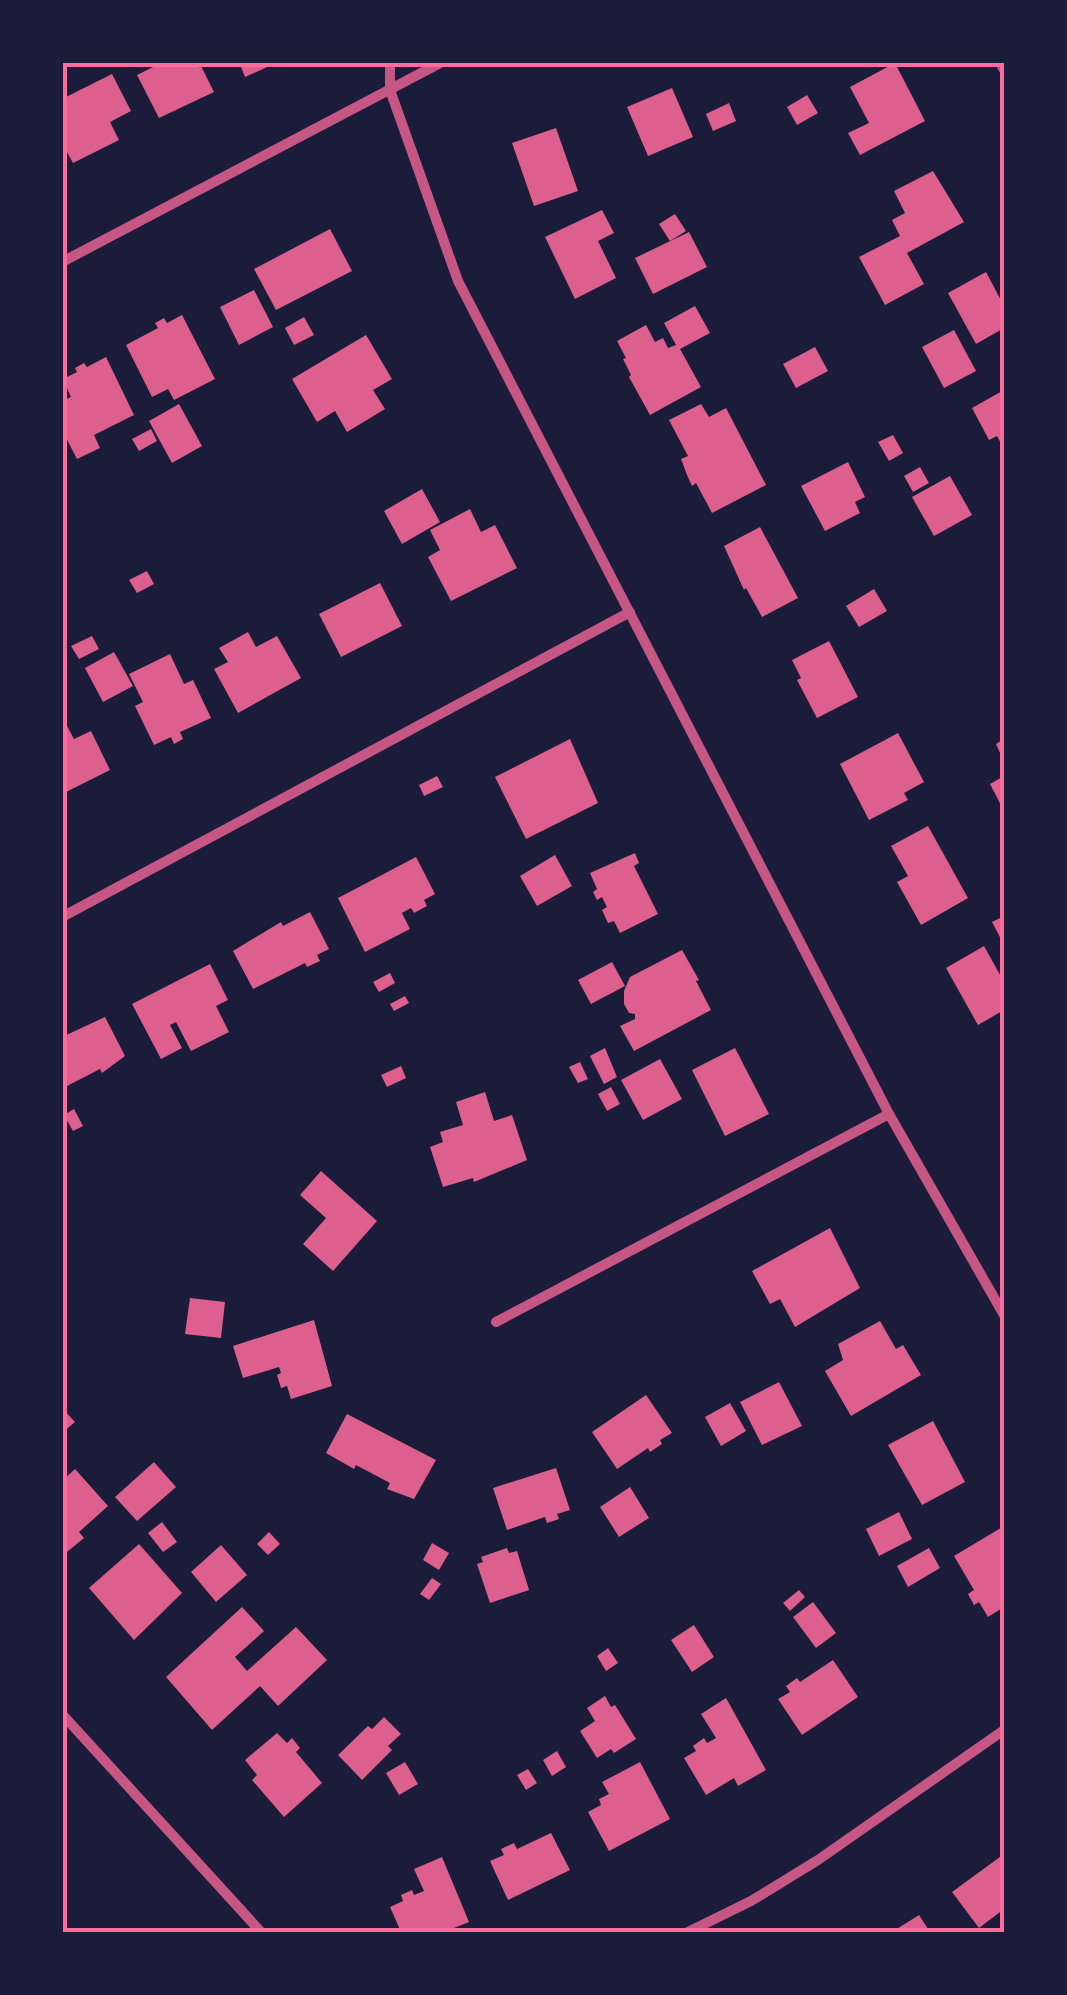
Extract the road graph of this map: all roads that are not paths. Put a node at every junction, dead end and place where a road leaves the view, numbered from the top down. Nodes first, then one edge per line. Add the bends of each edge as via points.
1 (390, 62) edge
2 (442, 62) edge
3 (1000, 62) edge
4 (1004, 70) edge
5 (390, 90) junction
6 (62, 262) edge
7 (630, 612) junction
8 (62, 917) edge
9 (889, 1114) junction
10 (1004, 1315) edge
11 (496, 1322) dead end
12 (62, 1714) edge
13 (1004, 1730) edge
14 (261, 1932) edge
15 (688, 1932) edge

1 - 5 street
2 - 5 street
3 - 4 street
5 - 6 street
5 - 7 street via 458,281
7 - 8 street
7 - 9 street
9 - 10 street
9 - 11 street
12 - 14 street
13 - 15 street via 818,1860

